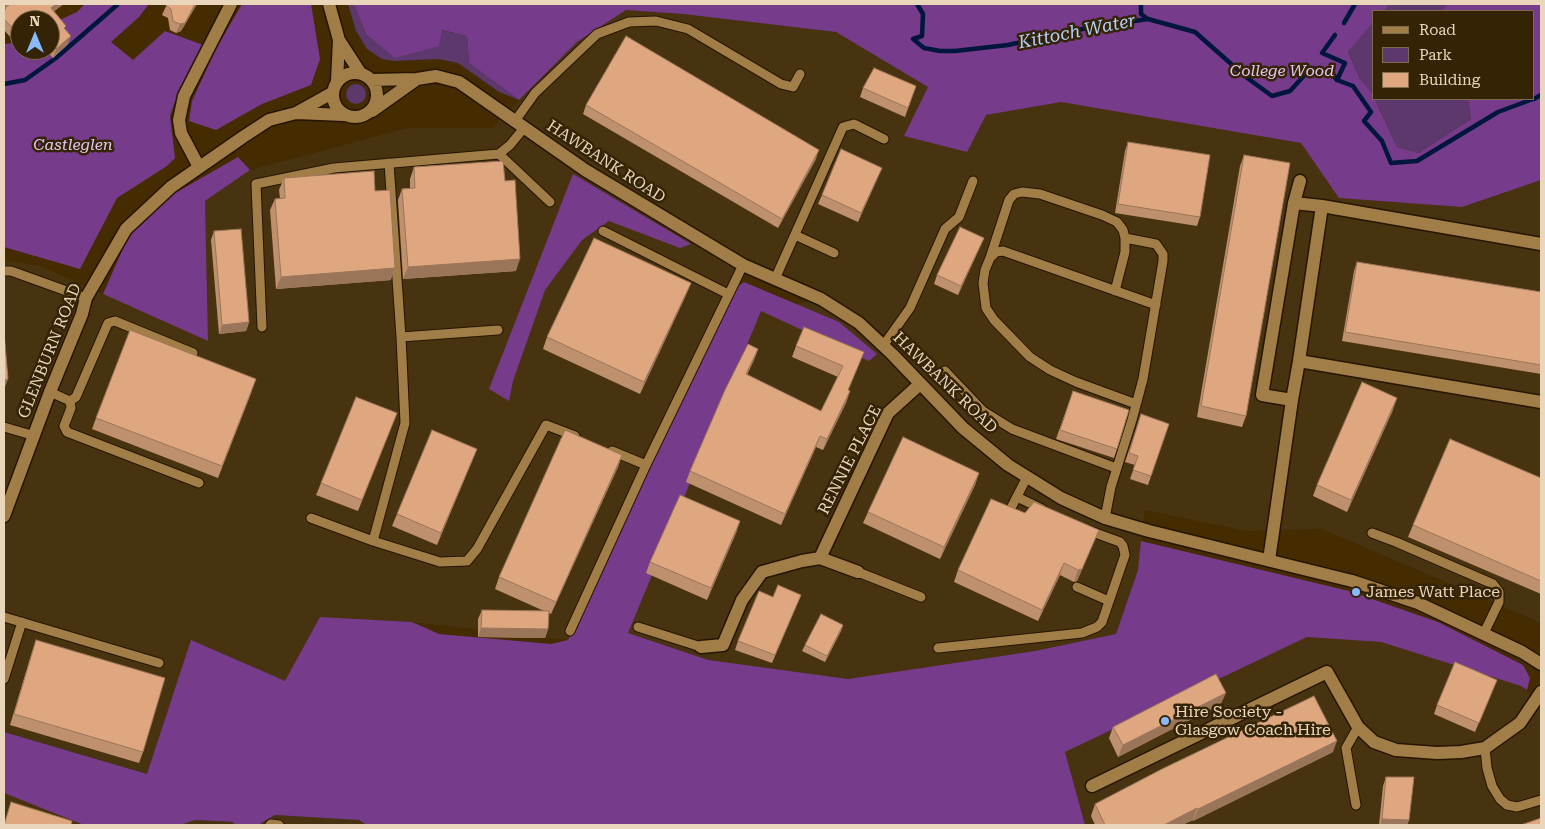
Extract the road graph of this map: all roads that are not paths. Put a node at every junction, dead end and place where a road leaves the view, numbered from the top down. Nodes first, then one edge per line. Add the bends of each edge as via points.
1 (231, 4) edge
2 (329, 4) edge
3 (340, 40) junction
4 (800, 74) dead end
5 (366, 77) junction
6 (417, 79) junction
7 (335, 87) junction
8 (371, 111) junction
9 (296, 113) junction
10 (344, 115) junction
11 (520, 124) junction
12 (884, 139) dead end
13 (499, 154) junction
14 (389, 163) junction
15 (199, 167) junction
16 (973, 181) dead end
17 (1300, 181) dead end
18 (550, 202) dead end
19 (1294, 203) junction
20 (1322, 206) junction
21 (604, 231) dead end
22 (795, 235) junction
23 (1125, 238) junction
24 (1541, 244) edge
25 (834, 253) dead end
26 (990, 258) junction
27 (742, 265) junction
28 (4, 271) edge
29 (775, 279) junction
30 (1116, 291) junction
31 (728, 294) junction
32 (86, 298) junction
33 (1156, 305) junction
34 (262, 327) dead end
35 (498, 330) dead end
36 (401, 337) junction
37 (883, 346) junction
38 (193, 353) edge
39 (1299, 360) junction
40 (945, 371) dead end
41 (920, 384) junction
42 (50, 392) junction
43 (1292, 400) junction
44 (70, 401) junction
45 (1541, 402) edge
46 (1136, 404) junction
47 (4, 427) edge
48 (35, 436) junction
49 (583, 440) edge
50 (601, 447) edge
51 (646, 465) junction
52 (1116, 468) junction
53 (1027, 477) junction
54 (199, 483) dead end
55 (1017, 497) junction
56 (1011, 508) edge
57 (1048, 512) edge
58 (4, 516) edge
59 (311, 518) dead end
60 (1105, 518) junction
61 (1081, 527) edge
62 (1372, 533) dead end
63 (373, 541) junction
64 (820, 558) junction
65 (1269, 560) junction
66 (858, 572) joint
67 (1077, 587) dead end
68 (921, 597) dead end
69 (1109, 601) junction
70 (4, 616) edge
71 (22, 622) junction
72 (638, 627) dead end
73 (570, 631) dead end
74 (1484, 633) junction
75 (701, 647) joint
76 (938, 648) dead end
77 (159, 663) dead end
78 (1541, 664) edge
79 (4, 679) edge
80 (1541, 692) edge
81 (1358, 727) junction
82 (1485, 748) junction
83 (1092, 786) dead end
84 (1541, 800) edge
85 (1356, 805) dead end
86 (270, 825) edge
87 (280, 825) edge

1 - 15 street via 184,96 179,120 181,133
2 - 3 street
3 - 5 street
3 - 7 street
4 - 11 lane via 793,88 688,29 656,21 629,22 597,34 536,93
5 - 6 street, HAWBANK ROAD
5 - 7 street via 348,74
5 - 8 street via 377,90 377,101
6 - 8 street
6 - 11 street, HAWBANK ROAD via 436,76 459,82
7 - 9 street, GLENBURN ROAD
7 - 10 street via 335,106
8 - 10 street via 354,118
9 - 10 street, GLENBURN ROAD
9 - 15 street, GLENBURN ROAD via 269,120
11 - 13 lane via 510,145
11 - 27 street, HAWBANK ROAD via 585,170
12 - 22 lane via 854,124 843,126
13 - 14 lane
13 - 18 lane
14 - 34 lane via 334,168 256,184
14 - 36 lane
15 - 32 street, GLENBURN ROAD via 171,187 126,229
16 - 37 lane via 959,217 945,229 910,308
17 - 19 street
19 - 20 street
19 - 43 street via 1262,395
20 - 24 street
20 - 39 street
21 - 31 lane
22 - 25 lane
22 - 29 lane
23 - 26 lane via 1116,222 1102,215 1040,194 1022,192 1009,200
23 - 30 lane
23 - 33 lane via 1156,244 1163,254
26 - 30 lane via 1003,251
26 - 46 lane via 983,283 986,308 1019,347 1050,370
27 - 29 street, HAWBANK ROAD
27 - 31 lane
28 - 32 lane
29 - 37 street, HAWBANK ROAD via 821,299 859,323
30 - 33 lane
31 - 51 lane
32 - 42 street, GLENBURN ROAD
33 - 46 lane
35 - 36 lane
36 - 63 lane via 405,423
37 - 41 street, HAWBANK ROAD
38 - 44 lane via 115,321 108,323 76,397
39 - 43 street
39 - 45 street
40 - 52 lane via 983,411 1012,429
41 - 53 street, HAWBANK ROAD via 963,428
41 - 64 street, RENNIE PLACE via 888,413
42 - 44 lane
42 - 48 street, GLENBURN ROAD
43 - 65 street
44 - 54 lane via 71,408 64,426 67,432
46 - 52 lane
47 - 48 lane
48 - 58 street, GLENBURN ROAD
49 - 63 lane via 546,425 477,549 467,561 440,562
50 - 51 lane
51 - 73 lane
52 - 60 lane
53 - 55 lane
53 - 60 street, HAWBANK ROAD via 1061,498
55 - 56 lane
55 - 57 lane
59 - 63 lane
60 - 65 street, HAWBANK ROAD via 1149,532
61 - 69 lane via 1124,546 1125,555
62 - 74 lane via 1493,584 1499,592 1499,602
64 - 66 street
64 - 75 street via 762,572 742,600 723,645
65 - 74 street, HAWBANK ROAD via 1352,580 1418,603
66 - 68 lane
67 - 69 lane
69 - 76 lane via 1102,622 1082,633
70 - 71 lane
71 - 77 lane
71 - 79 lane
72 - 75 lane
74 - 78 street, HAWBANK ROAD
80 - 82 street via 1520,723
81 - 82 street via 1374,742 1396,750 1437,753
81 - 83 street via 1327,672
81 - 85 lane via 1346,748
82 - 84 lane via 1492,786 1500,799 1517,807
86 - 87 lane

